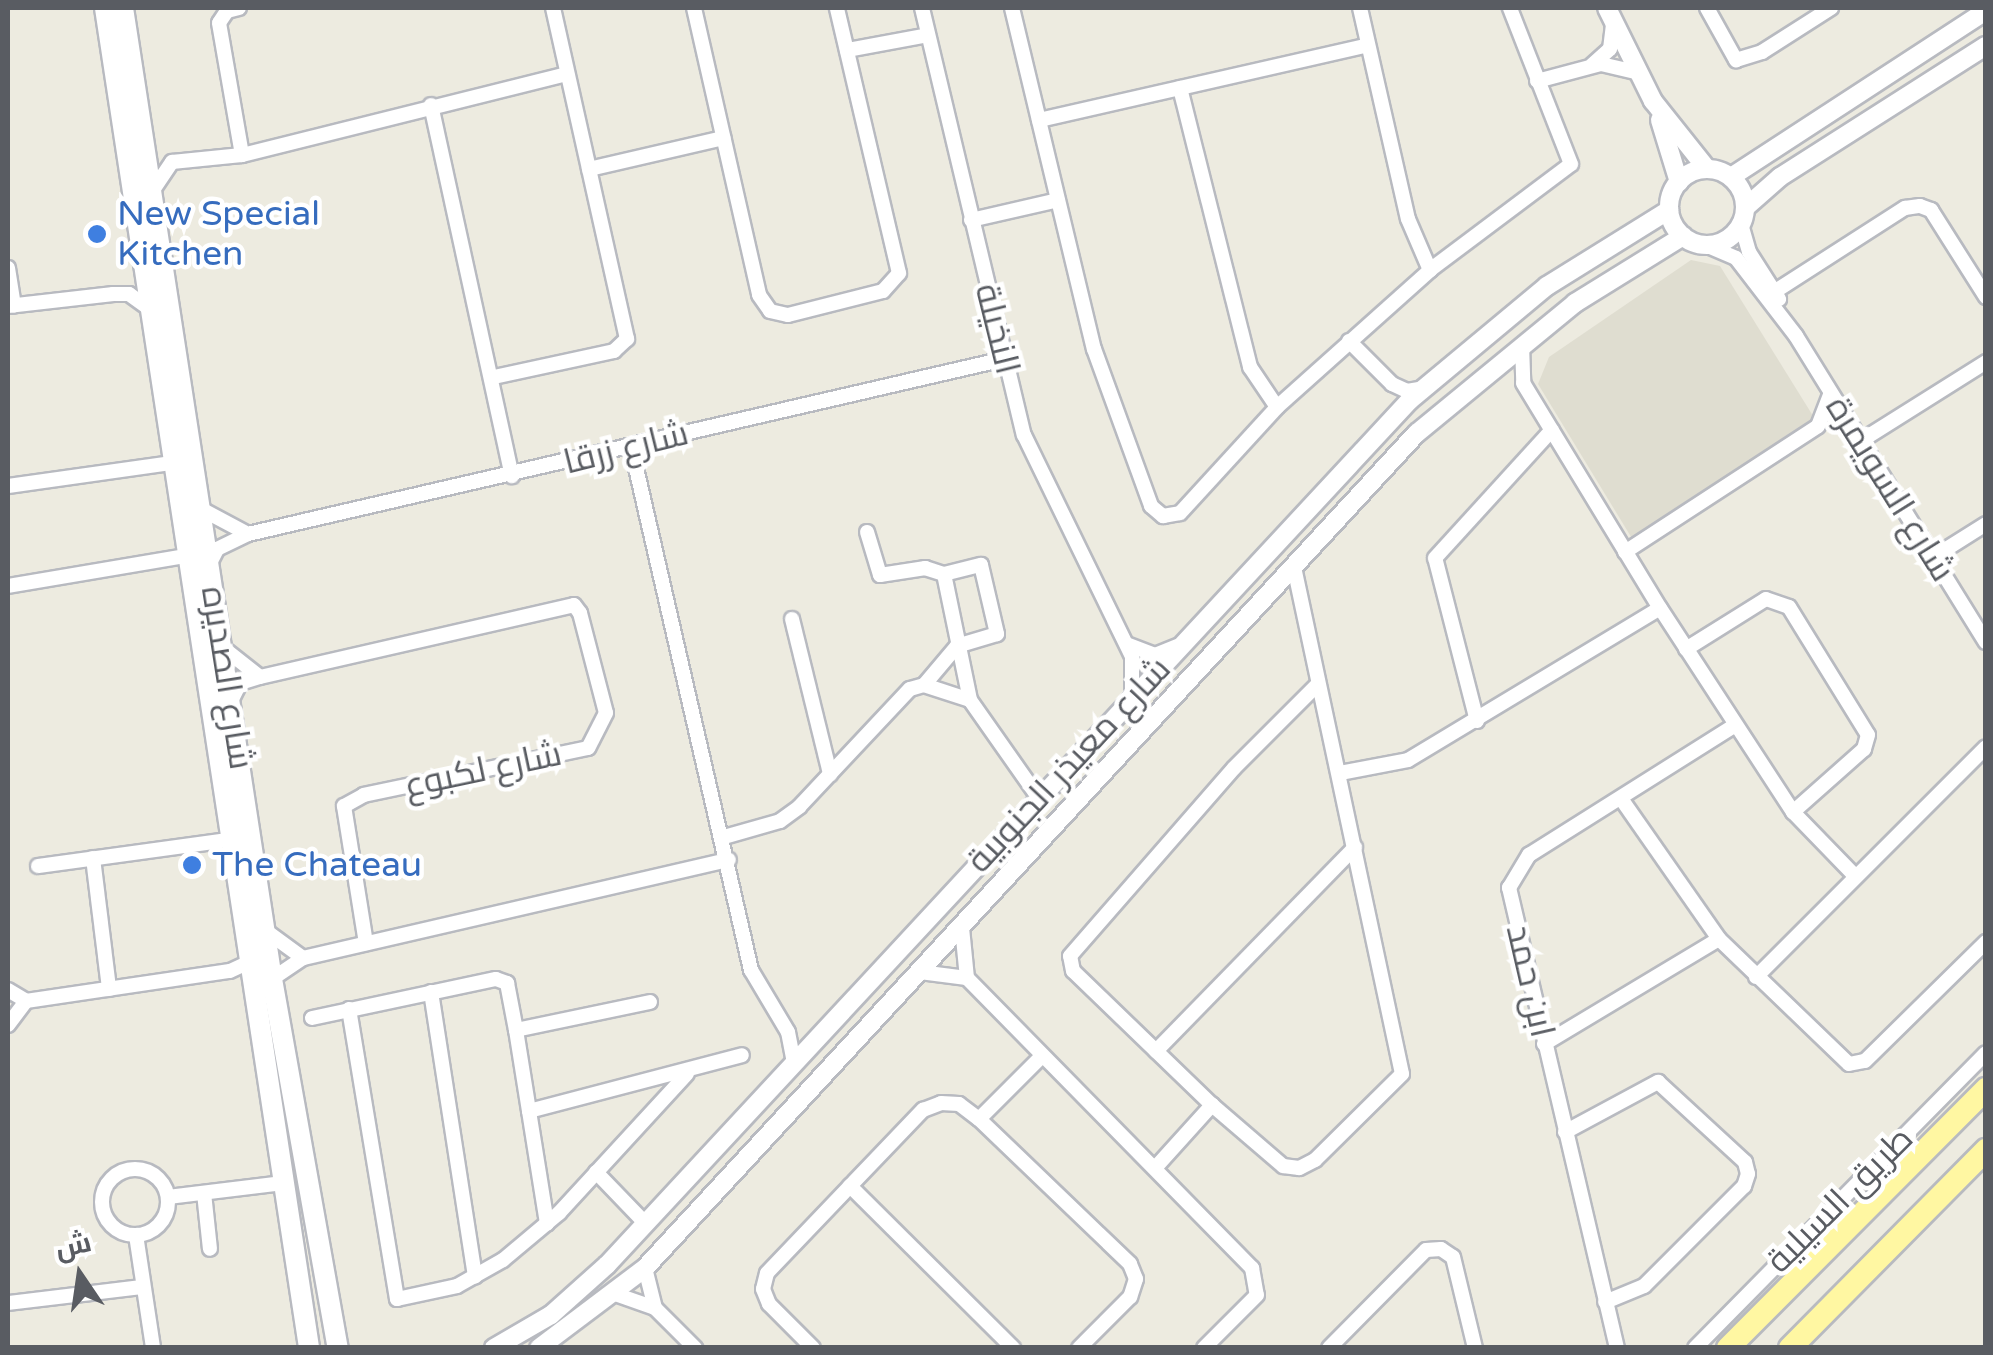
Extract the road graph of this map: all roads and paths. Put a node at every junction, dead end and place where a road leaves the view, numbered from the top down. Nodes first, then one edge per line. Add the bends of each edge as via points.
1 (105, 8) edge
2 (122, 8) edge
3 (239, 8) edge
4 (552, 8) edge
5 (694, 8) edge
6 (838, 8) edge
7 (922, 8) edge
8 (1012, 8) edge
9 (1360, 8) edge
10 (1510, 8) edge
11 (1707, 8) edge
12 (1831, 8) edge
13 (1966, 8) edge
14 (1986, 11) edge
15 (1610, 16) edge
16 (1960, 26) junction
17 (928, 35) junction
18 (1368, 45) junction
19 (1986, 46) edge
20 (847, 50) junction
21 (1959, 61) junction
22 (1986, 61) edge
23 (1589, 67) junction
24 (1636, 72) junction
25 (567, 74) junction
26 (1538, 80) junction
27 (1180, 88) junction
28 (1653, 101) junction
29 (431, 105) junction
30 (1039, 120) junction
31 (724, 138) junction
32 (144, 140) junction
33 (242, 154) junction
34 (178, 163) junction
35 (589, 169) junction
36 (1707, 169) junction
37 (1731, 177) junction
38 (1679, 182) junction
39 (153, 190) junction
40 (1058, 200) junction
41 (1669, 210) junction
42 (1743, 216) junction
43 (971, 220) junction
44 (1683, 236) junction
45 (1708, 246) junction
46 (8, 268) edge
47 (142, 270) junction
48 (1430, 270) junction
49 (1774, 292) junction
50 (113, 294) junction
51 (1986, 297) edge
52 (11, 306) edge
53 (148, 308) junction
54 (1796, 336) junction
55 (1526, 340) junction
56 (1349, 341) junction
57 (1004, 359) junction
58 (1986, 362) edge
59 (494, 377) junction
60 (1480, 377) junction
61 (1386, 378) junction
62 (1523, 383) junction
63 (1425, 388) junction
64 (1830, 394) junction
65 (1277, 407) junction
66 (1393, 417) junction
67 (1552, 430) junction
68 (1859, 442) junction
69 (631, 446) junction
70 (172, 463) junction
71 (512, 476) junction
72 (8, 486) edge
73 (200, 507) junction
74 (1986, 524) edge
75 (867, 532) dead end
76 (248, 534) junction
77 (1625, 552) junction
78 (186, 556) junction
79 (1932, 558) junction
80 (209, 564) junction
81 (1294, 567) junction
82 (944, 574) junction
83 (8, 586) edge
84 (1263, 600) junction
85 (1298, 605) junction
86 (1660, 608) junction
87 (792, 619) dead end
88 (1117, 635) junction
89 (1986, 642) edge
90 (1182, 643) junction
91 (957, 646) junction
92 (222, 647) junction
93 (1686, 649) junction
94 (260, 677) junction
95 (1317, 684) junction
96 (924, 685) junction
97 (1132, 697) junction
98 (970, 700) junction
99 (231, 704) junction
100 (1477, 721) junction
101 (1734, 726) junction
102 (1986, 747) edge
103 (1340, 773) junction
104 (830, 774) junction
105 (1039, 798) junction
106 (1622, 800) junction
107 (1794, 812) junction
108 (724, 837) junction
109 (228, 840) junction
110 (1355, 846) junction
111 (93, 858) junction
112 (730, 860) junction
113 (38, 866) dead end
114 (1854, 875) junction
115 (962, 928) junction
116 (266, 931) junction
117 (1718, 939) junction
118 (1986, 942) edge
119 (366, 943) junction
120 (303, 958) junction
121 (242, 970) junction
122 (920, 972) junction
123 (1756, 977) junction
124 (967, 978) junction
125 (272, 979) junction
126 (8, 990) edge
127 (108, 990) junction
128 (432, 992) junction
129 (26, 1002) junction
130 (650, 1002) dead end
131 (349, 1009) junction
132 (312, 1018) dead end
133 (8, 1026) edge
134 (827, 1027) junction
135 (516, 1030) junction
136 (788, 1032) junction
137 (1544, 1044) junction
138 (1156, 1051) junction
139 (1986, 1053) edge
140 (742, 1055) dead end
141 (1041, 1057) junction
142 (794, 1064) junction
143 (687, 1074) junction
144 (1986, 1089) edge
145 (1212, 1105) junction
146 (529, 1111) junction
147 (980, 1118) junction
148 (1565, 1132) junction
149 (1986, 1150) edge
150 (1156, 1167) junction
151 (596, 1172) junction
152 (282, 1183) junction
153 (850, 1186) junction
154 (204, 1193) junction
155 (168, 1197) junction
156 (547, 1224) junction
157 (646, 1224) junction
158 (136, 1235) junction
159 (210, 1249) dead end
160 (645, 1268) junction
161 (475, 1277) junction
162 (142, 1287) junction
163 (615, 1294) junction
164 (8, 1302) edge
165 (1605, 1302) junction
166 (655, 1308) junction
167 (324, 1343) edge
168 (154, 1348) edge
169 (494, 1348) edge
170 (539, 1348) edge
171 (695, 1348) edge
172 (814, 1348) edge
173 (1013, 1348) edge
174 (1079, 1348) edge
175 (1204, 1348) edge
176 (1329, 1348) edge
177 (1475, 1348) edge
178 (1616, 1348) edge
179 (1695, 1348) edge
180 (1728, 1348) edge
181 (1790, 1348) edge

1 - 47 main road, شارع الصديره
2 - 32 main road, شارع الصديره
3 - 33 street via 226,10 218,24
4 - 25 street
5 - 31 street
6 - 20 street
7 - 17 street, النخيلة
8 - 30 street
9 - 18 street
10 - 26 street
11 - 12 street via 1736,60 1762,52
13 - 16 street
14 - 16 street
15 - 23 street via 1610,48
15 - 24 street
16 - 37 street
17 - 20 street
17 - 43 street, النخيلة
18 - 27 street
18 - 48 street via 1408,219
19 - 21 street
20 - 31 street via 899,274 895,285 788,315 770,311 759,295
21 - 22 street
21 - 42 street via 1780,176
23 - 24 street via 1615,64
23 - 26 street
24 - 28 street
25 - 29 street
25 - 35 street
26 - 48 street via 1571,164
27 - 30 street
27 - 65 street via 1250,367
28 - 36 street
28 - 38 street
29 - 33 street
29 - 59 street
30 - 40 street
31 - 35 street
32 - 34 street
32 - 39 main road, شارع الصديره
33 - 34 street
34 - 39 street via 166,166
35 - 59 street via 627,339 614,351
36 - 37 street
36 - 38 street
37 - 42 street
38 - 41 street
39 - 73 main road, شارع الصديره
40 - 43 street
40 - 65 street via 1094,349 1151,506 1163,516 1180,513
41 - 44 street
41 - 63 street, شارع معيذر الجنوبية via 1547,286
42 - 45 street
42 - 49 street, شارع السويمرة
43 - 57 street, النخيلة
44 - 45 street
44 - 55 street, شارع معيذر الجنوبية
45 - 54 street, شارع السويمرة via 1736,258
46 - 52 street
47 - 50 street
47 - 53 main road, شارع الصديره
48 - 56 street
49 - 51 street via 1906,208 1920,206 1931,210
49 - 54 street, شارع السويمرة
50 - 52 street
50 - 53 street via 129,294
53 - 70 main road, شارع الصديره
54 - 64 street, شارع السويمرة
55 - 60 street, شارع معيذر الجنوبية
55 - 62 street via 1518,362
56 - 61 street
56 - 65 street
57 - 69 street, شارع زرقا
57 - 88 street, النخيلة via 1024,436
58 - 68 street
59 - 71 street
60 - 62 street
60 - 81 street, شارع معيذر الجنوبية via 1417,433
61 - 63 street via 1407,391
61 - 66 street via 1396,400
62 - 67 street
63 - 66 street, شارع معيذر الجنوبية
64 - 68 street, شارع السويمرة
64 - 77 street via 1818,426
66 - 90 street, شارع معيذر الجنوبية
67 - 77 street
67 - 100 street via 1436,558
68 - 79 street, شارع السويمرة
69 - 71 street, شارع زرقا
69 - 108 street
70 - 72 street
70 - 78 main road, شارع الصديره
71 - 76 street, شارع زرقا
73 - 76 street
73 - 80 main road, شارع الصديره
74 - 79 street
75 - 82 street via 880,575 926,568
76 - 80 street, شارع زرقا via 217,548
77 - 86 street
78 - 83 street
78 - 109 main road, شارع الصديره
79 - 89 street, شارع السويمرة
80 - 92 main road, شارع الصديره
81 - 84 street, شارع معيذر الجنوبية
81 - 85 street
82 - 91 street
82 - 91 street via 980,564 997,626 990,639
84 - 85 street via 1285,597
84 - 115 street, شارع معيذر الجنوبية
85 - 95 street
86 - 93 street
86 - 100 street
87 - 104 street
88 - 90 street via 1145,654 1162,655
88 - 97 street, النخيلة via 1135,664
90 - 97 street, شارع معيذر الجنوبية
91 - 96 street
91 - 98 street
92 - 94 street
92 - 99 main road, شارع الصديره
93 - 101 street
93 - 107 street via 1766,599 1789,607 1868,736 1864,749
94 - 99 street via 240,683
94 - 119 street, شارع لكبوع via 574,605 584,621 606,713 588,748 364,795 344,806
95 - 103 street
95 - 138 street via 1070,956 1072,970
96 - 98 street
96 - 104 street via 910,689
97 - 105 street, شارع معيذر الجنوبية
98 - 105 street
99 - 116 main road, شارع الصديره
100 - 103 street via 1408,760
101 - 106 street, ابن حمد
101 - 107 street
102 - 114 street
103 - 110 street
104 - 108 street via 780,821
105 - 134 street, شارع معيذر الجنوبية
106 - 117 street
106 - 137 street, ابن حمد via 1515,869 1509,888
107 - 114 street
108 - 112 street
109 - 111 street
109 - 121 main road, شارع الصديره
110 - 138 street
110 - 145 street via 1402,1074 1299,1168 1282,1166
111 - 113 street
111 - 127 street
112 - 119 street
112 - 136 street via 756,986
114 - 123 street
115 - 122 street, شارع معيذر الجنوبية
115 - 124 street
116 - 120 street
116 - 125 main road, شارع الصديره
117 - 123 street
117 - 137 street
118 - 123 street via 1857,1065 1840,1060
119 - 120 street
120 - 125 street
121 - 127 street
121 - 152 main road, شارع الصديره
122 - 124 street
122 - 160 street, شارع معيذر الجنوبية
124 - 141 street
125 - 167 main road, شارع الصديره
126 - 129 street
127 - 129 street
128 - 131 street
128 - 135 street via 502,980
128 - 161 street
129 - 133 street
130 - 135 street
131 - 132 street
131 - 161 street via 392,1295 402,1299
134 - 136 street
134 - 142 street, شارع معيذر الجنوبية
135 - 146 street
136 - 142 street
137 - 148 street, ابن حمد
138 - 145 street
139 - 179 street, طريق السيلية
140 - 143 street
141 - 147 street
141 - 150 street
142 - 157 street, شارع معيذر الجنوبية
143 - 146 street
143 - 151 street
144 - 180 main road, طريق السيلية
145 - 150 street
146 - 156 street
147 - 153 street via 959,1104 923,1110
147 - 174 street via 1130,1264 1136,1279 1130,1296
148 - 165 street, ابن حمد
148 - 165 street via 1658,1082 1745,1162 1748,1174 1744,1186 1644,1286
149 - 181 main road, طريق السيلية
150 - 175 street via 1259,1281 1257,1295
151 - 156 street
151 - 157 street
152 - 154 street
152 - 167 main road, شارع الصديره via 296,1264
153 - 172 street via 768,1273 763,1289
153 - 173 street
154 - 155 street
154 - 159 street
155 - 158 street via 158,1225
155 - 158 street via 145,1170 127,1169 107,1183 105,1218
156 - 161 street
157 - 169 street, شارع معيذر الجنوبية via 560,1308
158 - 162 street
160 - 163 street, شارع معيذر الجنوبية
160 - 166 street
162 - 164 street
162 - 168 street
163 - 166 street
163 - 170 street, شارع معيذر الجنوبية
165 - 178 street, ابن حمد
166 - 171 street
176 - 177 street via 1426,1250 1441,1249 1454,1257

